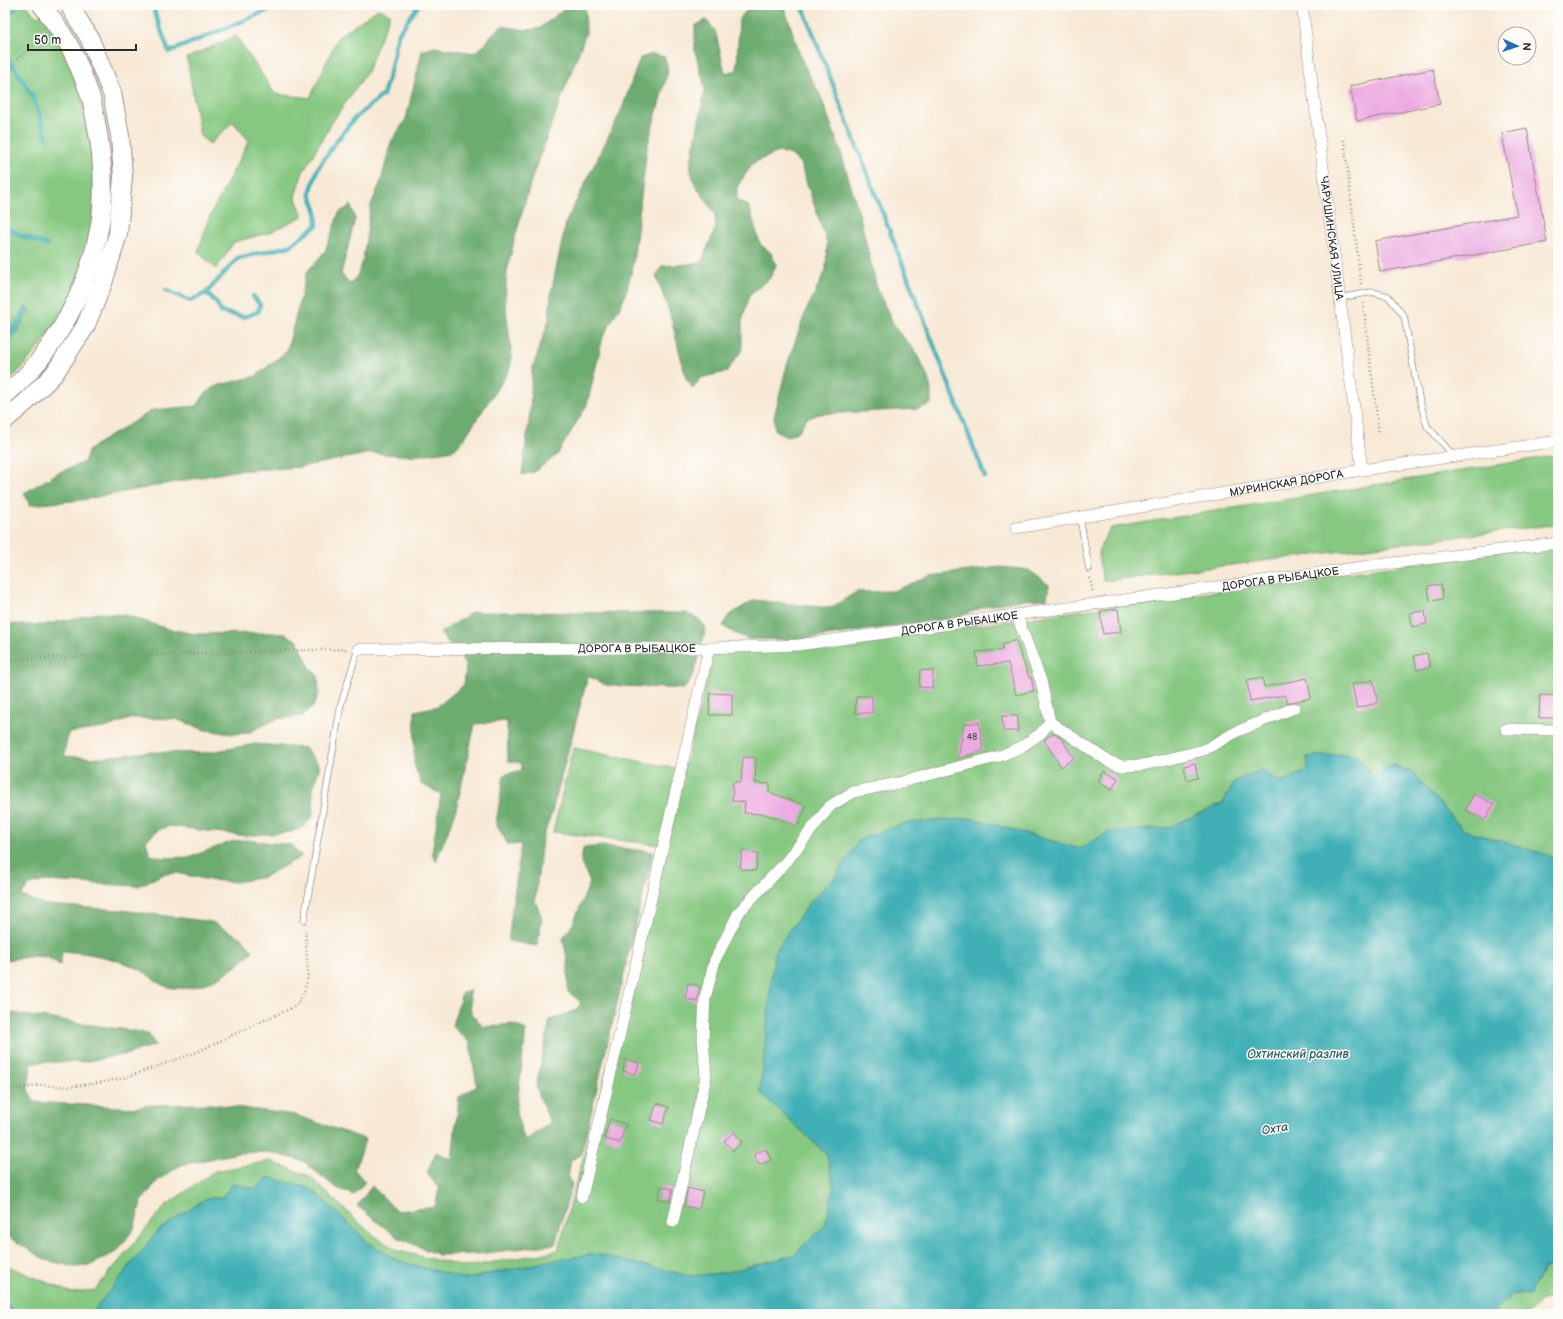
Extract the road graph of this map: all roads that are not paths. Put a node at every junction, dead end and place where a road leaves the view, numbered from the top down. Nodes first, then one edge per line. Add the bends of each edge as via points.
1 (69, 5) edge
2 (1302, 5) edge
3 (44, 7) edge
4 (1339, 298) junction
5 (5, 395) edge
6 (5, 420) edge
7 (1558, 441) edge
8 (1454, 456) junction
9 (1362, 470) junction
10 (1080, 518) junction
11 (1016, 528) dead end
12 (1558, 543) edge
13 (1089, 569) road end
14 (1017, 616) junction
15 (708, 648) junction
16 (358, 649) joint
17 (1294, 708) dead end
18 (1050, 722) junction
19 (1506, 729) dead end
20 (1558, 730) edge
21 (304, 920) road end
22 (582, 1197) dead end
23 (673, 1222) dead end

1 - 6 main road via 89,37 112,93 120,136 123,176 118,234 103,283 85,327 54,374
2 - 4 street, ЧАРУШИНСКАЯ УЛИЦА
3 - 5 main road via 70,46 91,99 100,144 103,180 101,218 92,260 72,310 49,348
4 - 8 lane via 1372,292 1388,296 1404,316 1419,398 1427,426
4 - 9 street, ЧАРУШИНСКАЯ УЛИЦА
7 - 8 street, МУРИНСКАЯ ДОРОГА
8 - 9 street, МУРИНСКАЯ ДОРОГА
9 - 10 street, МУРИНСКАЯ ДОРОГА
10 - 11 street, МУРИНСКАЯ ДОРОГА
10 - 13 lane
12 - 14 street, ДОРОГА В РЫБАЦКОЕ via 1377,564
14 - 15 street, ДОРОГА В РЫБАЦКОЕ via 798,645
14 - 18 street via 1041,681
15 - 16 street, ДОРОГА В РЫБАЦКОЕ
15 - 22 street
16 - 21 lane via 341,704
17 - 18 street via 1204,750 1143,765 1122,766 1108,761
18 - 23 street via 1040,734 1021,747 1000,756 853,792 830,806 786,862 739,912 714,960 705,998 703,1039 706,1077
19 - 20 street

